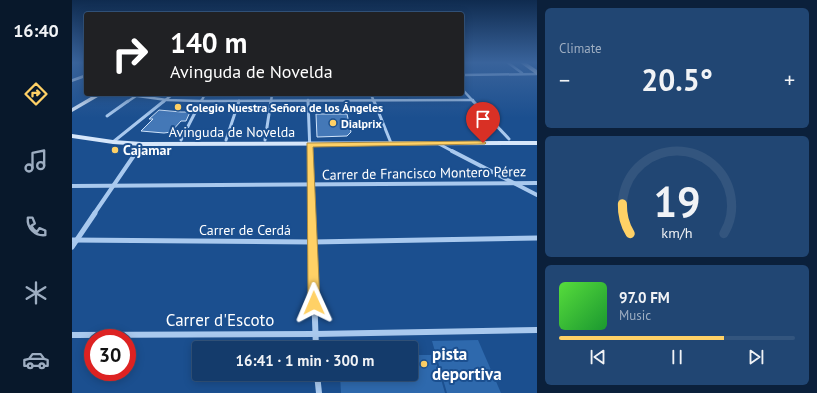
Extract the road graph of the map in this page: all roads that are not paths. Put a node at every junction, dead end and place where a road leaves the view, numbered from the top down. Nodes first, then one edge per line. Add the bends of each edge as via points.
1 (464, 91) edge
2 (96, 96) edge
3 (137, 96) joint
4 (171, 96) edge
5 (204, 96) edge
6 (272, 96) edge
7 (372, 96) edge
8 (167, 100) junction
9 (308, 100) junction
10 (374, 100) junction
11 (472, 100) junction
12 (202, 101) junction
13 (239, 101) junction
14 (271, 101) junction
15 (72, 110) edge
16 (106, 116) dead end
17 (72, 132) edge
18 (72, 136) edge
19 (509, 139) junction
20 (537, 139) edge
21 (115, 140) junction
22 (181, 140) junction
23 (226, 140) junction
24 (265, 140) junction
25 (309, 142) junction
26 (390, 142) junction
27 (438, 143) junction
28 (537, 143) edge
29 (142, 144) junction
30 (514, 183) junction
31 (537, 183) edge
32 (310, 185) junction
33 (72, 186) edge
34 (113, 186) junction
35 (537, 195) edge
36 (537, 238) edge
37 (74, 240) edge
38 (312, 242) junction
39 (72, 247) edge
40 (537, 330) edge
41 (315, 334) junction
42 (72, 335) edge
43 (316, 341) edge
44 (317, 381) edge
45 (318, 393) edge

1 - 11 street
2 - 15 main road
3 - 8 street
3 - 16 street
4 - 8 street
5 - 12 street
6 - 14 street
7 - 10 street
8 - 12 street
8 - 21 street
9 - 10 street
9 - 14 street
9 - 25 street
10 - 11 street
10 - 26 street
11 - 19 street
12 - 13 street
12 - 22 street
13 - 14 street
13 - 23 street
14 - 24 street
17 - 21 main road, Avinguda de Novelda
18 - 21 main road, Avinguda de Novelda
19 - 20 main road, Avinguda de Novelda
19 - 26 main road, Avinguda de Novelda
21 - 22 main road, Avinguda de Novelda
21 - 29 main road, Avinguda de Novelda
22 - 23 main road, Avinguda de Novelda
23 - 24 main road, Avinguda de Novelda
24 - 25 main road, Avinguda de Novelda
25 - 26 main road, Avinguda de Novelda
25 - 29 main road, Avinguda de Novelda
25 - 32 street
26 - 27 main road, Avinguda de Novelda
27 - 28 main road, Avinguda de Novelda
27 - 30 street
29 - 34 street
30 - 31 street, Carrer de Francisco Montero Pérez
30 - 32 street, Carrer de Francisco Montero Pérez
30 - 35 street
32 - 34 street, Carrer de Francisco Montero Pérez
32 - 38 street
33 - 34 street, Carrer de Francisco Montero Pérez
34 - 37 street
36 - 38 street, Carrer de Cerdá
37 - 38 street, Carrer de Cerdá
37 - 39 street
38 - 41 street
40 - 41 street, Carrer d'Escoto
41 - 42 street, Carrer d'Escoto
41 - 43 street
44 - 45 street

